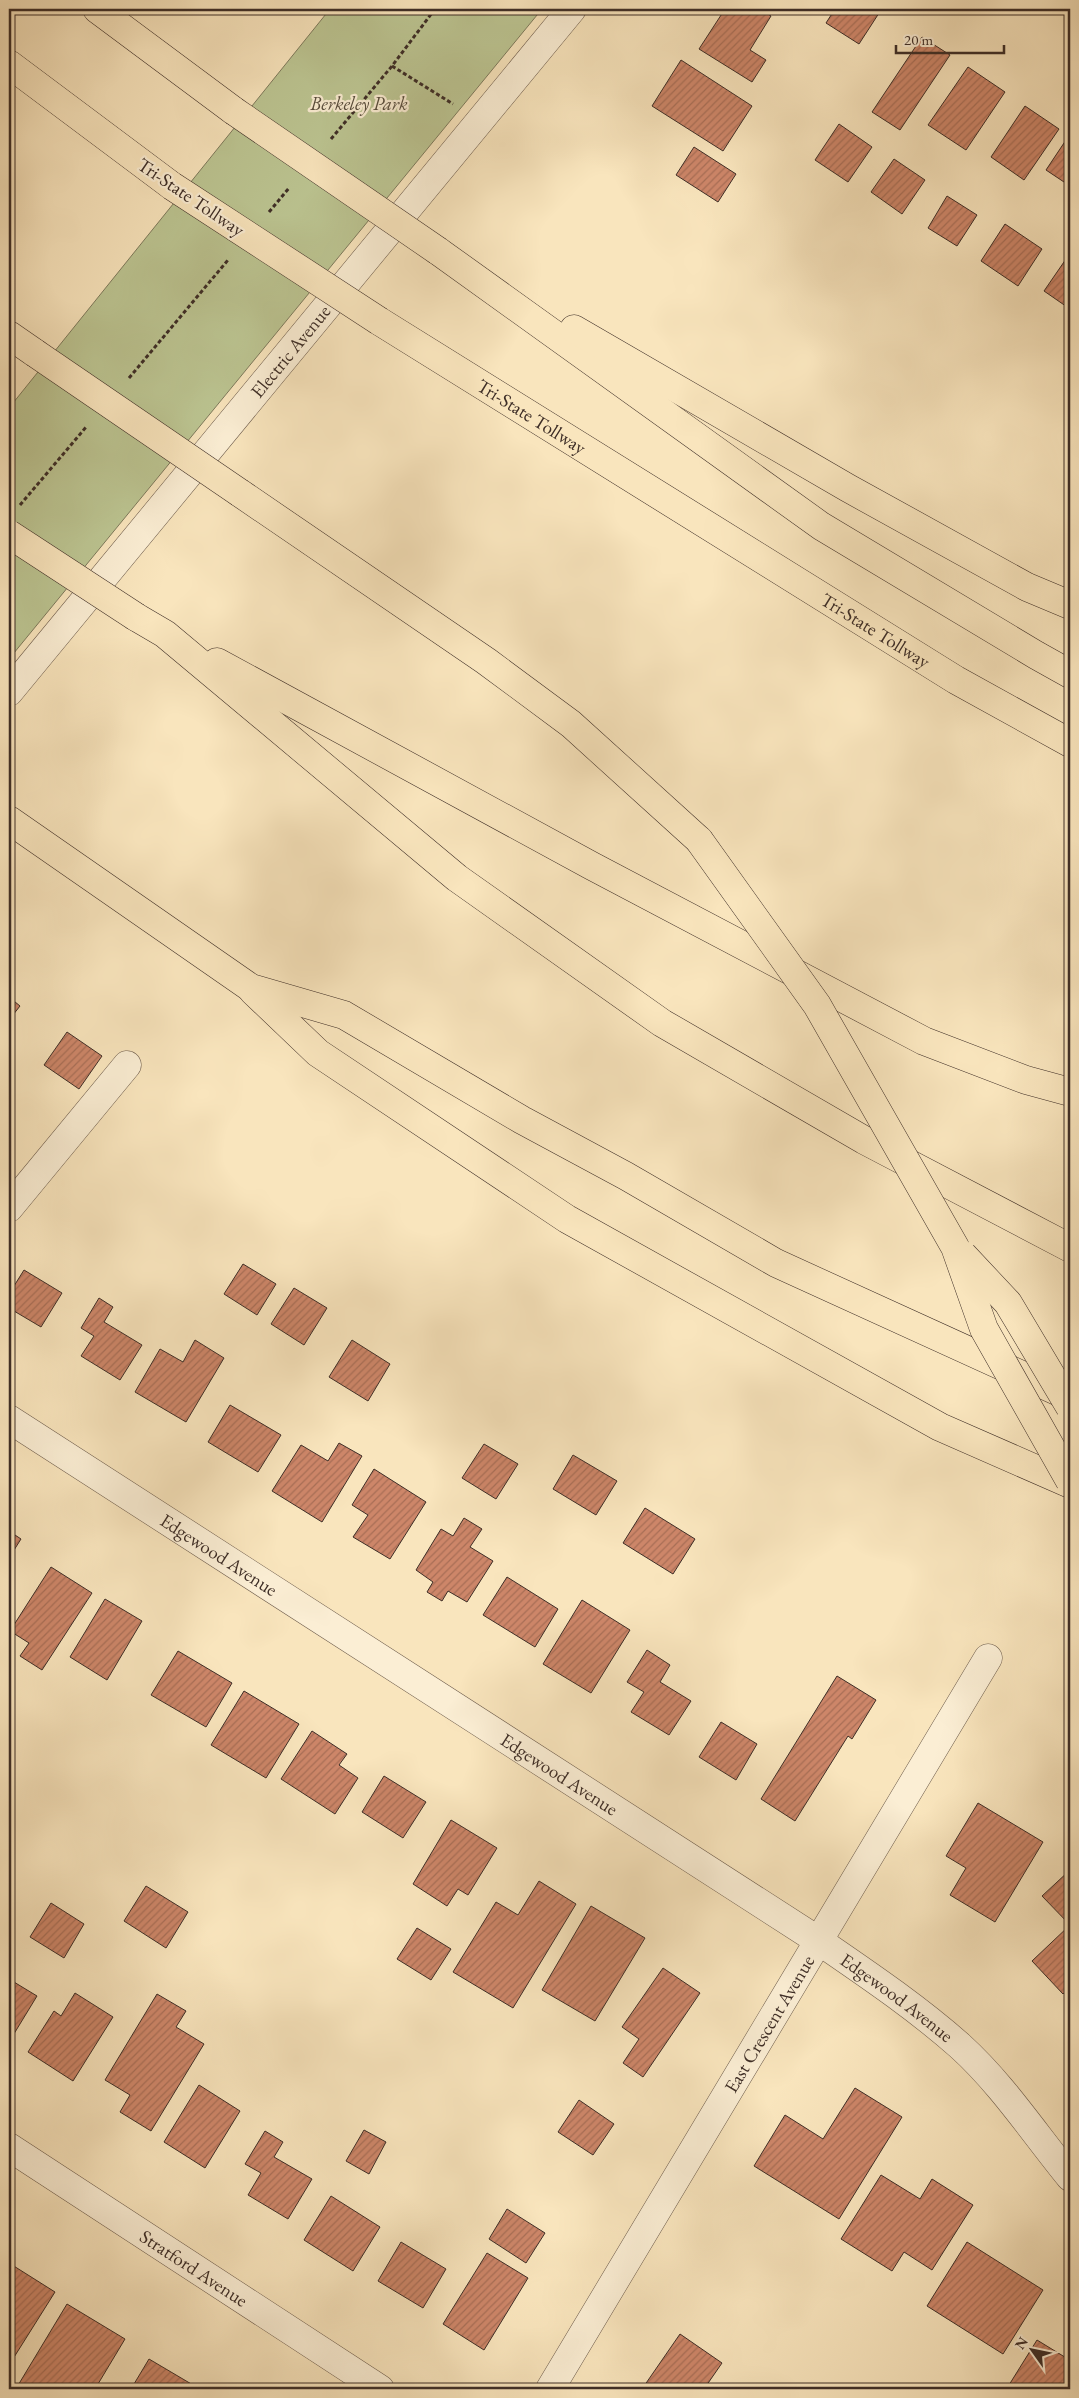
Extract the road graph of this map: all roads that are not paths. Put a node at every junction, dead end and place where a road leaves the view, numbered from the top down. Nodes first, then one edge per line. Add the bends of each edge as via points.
1 (97, 9) edge
2 (572, 9) edge
3 (9, 64) edge
4 (438, 251) junction
5 (9, 336) edge
6 (12, 523) edge
7 (1070, 606) edge
8 (165, 634) junction
9 (1070, 674) edge
10 (9, 692) edge
11 (1070, 743) edge
12 (9, 820) edge
13 (250, 988) junction
14 (127, 1065) dead end
15 (1070, 1092) edge
16 (9, 1208) edge
17 (955, 1247) junction
18 (1070, 1248) edge
19 (1070, 1397) edge
20 (1070, 1407) edge
21 (9, 1419) edge
22 (1070, 1482) edge
23 (988, 1658) dead end
24 (819, 1941) junction
25 (9, 2147) edge
26 (1070, 2177) edge
27 (380, 2389) edge
28 (550, 2389) edge

1 - 4 highway, bridge via 234,111
2 - 10 street, Electric Avenue
3 - 11 highway, Tri-State Tollway, bridge via 172,186 379,321 956,680
4 - 7 highway via 848,488 1027,586
4 - 9 highway via 821,526
5 - 17 highway, bridge via 486,661 571,724 699,840 816,1005
6 - 8 highway, bridge via 136,617
8 - 15 highway via 592,866 924,1041 1026,1080
8 - 18 highway via 457,878 662,1023 864,1140
12 - 13 highway
13 - 19 highway via 344,1015 776,1263
13 - 22 highway via 318,1054 566,1220 940,1427
14 - 16 street
17 - 20 highway, bridge via 1008,1303
17 - 22 highway, bridge via 984,1329
21 - 24 street, Edgewood Avenue
23 - 24 street, East Crescent Avenue
24 - 26 street, Edgewood Avenue via 901,1998 961,2046 1000,2087
24 - 28 street, East Crescent Avenue
25 - 27 street, Stratford Avenue

